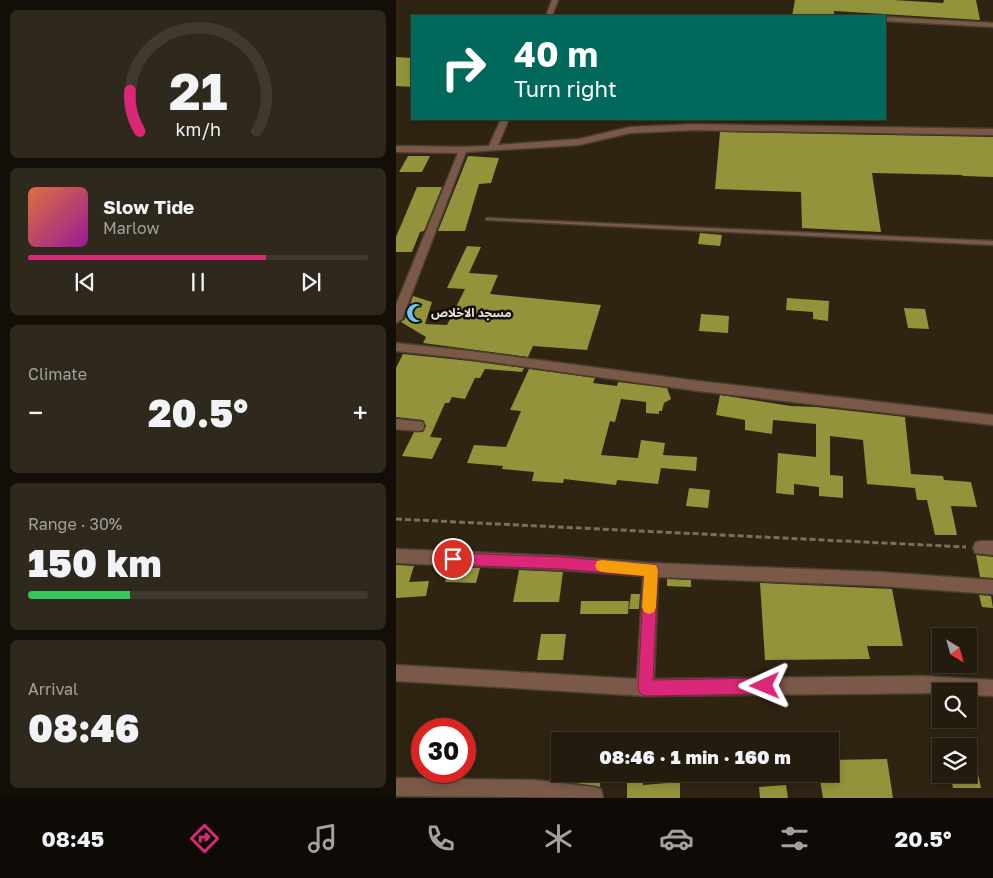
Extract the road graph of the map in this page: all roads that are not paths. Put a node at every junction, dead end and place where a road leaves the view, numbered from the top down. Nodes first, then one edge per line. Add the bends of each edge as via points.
1 (555, 0) edge
2 (549, 15) edge
3 (886, 19) edge
4 (993, 24) edge
5 (505, 120) edge
6 (789, 120) edge
7 (790, 129) junction
8 (993, 132) edge
9 (492, 148) junction
10 (396, 149) edge
11 (463, 150) junction
12 (488, 219) dead end
13 (993, 243) edge
14 (396, 319) edge
15 (396, 347) edge
16 (993, 420) edge
17 (396, 424) edge
18 (418, 426) dead end
19 (396, 556) edge
20 (651, 570) junction
21 (993, 587) edge
22 (396, 673) edge
23 (645, 688) junction
24 (993, 688) edge
25 (396, 787) edge
26 (594, 798) edge

1 - 2 street
3 - 4 street
5 - 9 street
6 - 7 street
7 - 8 street
7 - 9 street via 695,127 630,130 579,142
9 - 11 street
10 - 11 street
11 - 14 street
12 - 13 lane
15 - 16 street
17 - 18 street
19 - 20 street
20 - 21 street
20 - 23 street
22 - 23 street
23 - 24 street via 924,684
25 - 26 street via 535,789

